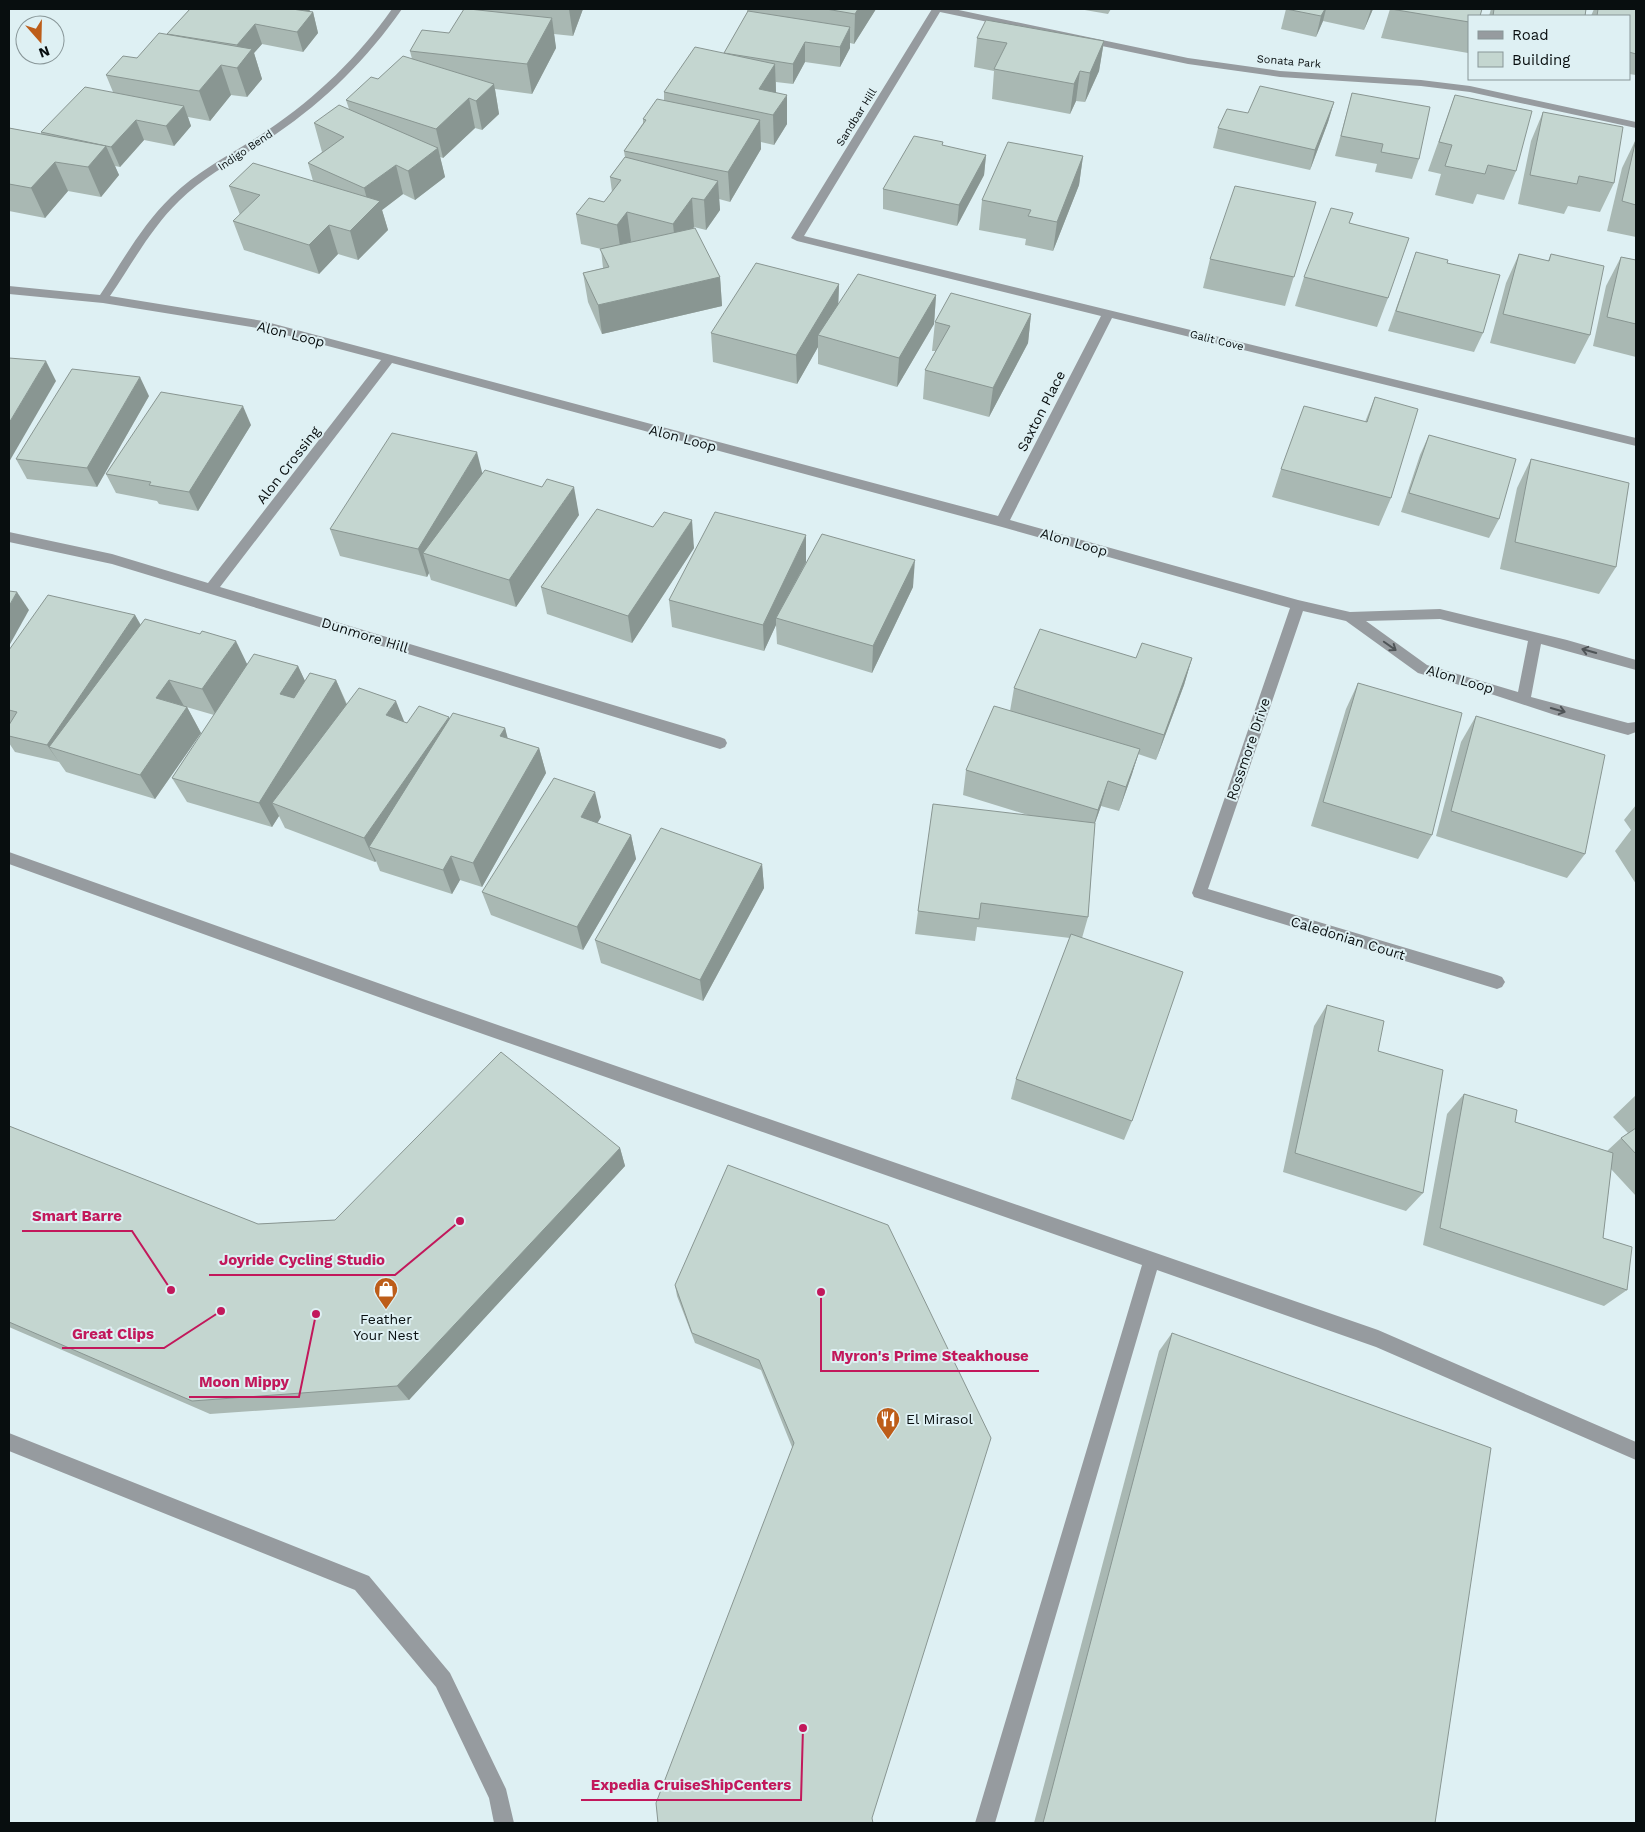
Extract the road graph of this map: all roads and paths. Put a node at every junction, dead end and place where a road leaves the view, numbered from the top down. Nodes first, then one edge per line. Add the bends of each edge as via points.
1 (397, 9) edge
2 (939, 9) edge
3 (1636, 125) edge
4 (797, 238) joint
5 (9, 290) edge
6 (104, 299) junction
7 (1108, 314) junction
8 (388, 360) junction
9 (1636, 442) edge
10 (1002, 522) junction
11 (9, 537) edge
12 (211, 589) junction
13 (1298, 605) junction
14 (1350, 618) junction
15 (1535, 638) junction
16 (1636, 665) edge
17 (1524, 699) junction
18 (1636, 727) edge
19 (720, 742) dead end
20 (9, 858) edge
21 (1199, 893) joint
22 (1498, 982) dead end
23 (1152, 1260) junction
24 (9, 1442) edge
25 (1636, 1451) edge
26 (504, 1823) edge
27 (985, 1823) edge

1 - 6 street, Indigo Bend via 377,38 343,76 296,116 188,188 160,216
2 - 3 street, Sonata Park via 1188,61 1280,74 1392,80 1470,89
2 - 4 street, Sandbar Hill
4 - 7 street, Galit Cove
5 - 6 street, Alon Loop
6 - 8 street, Alon Loop via 264,326
7 - 9 street, Galit Cove
7 - 10 street, Saxton Place
8 - 10 street, Alon Loop
8 - 12 street, Alon Crossing
10 - 13 street, Alon Loop
11 - 12 street, Dunmore Hill via 112,559
12 - 19 street, Dunmore Hill
13 - 14 street, Alon Loop
13 - 21 street, Rossmore Drive
14 - 15 street, Alon Loop via 1440,614
14 -> 17 street, Alon Loop via 1424,669
16 -> 15 street, Alon Loop
15 - 17 street
17 -> 18 street, Alon Loop via 1628,729
20 - 23 street
21 - 22 street, Caledonian Court
23 - 25 street via 1378,1340
23 - 27 street
24 - 26 street via 362,1583 443,1680 499,1796

